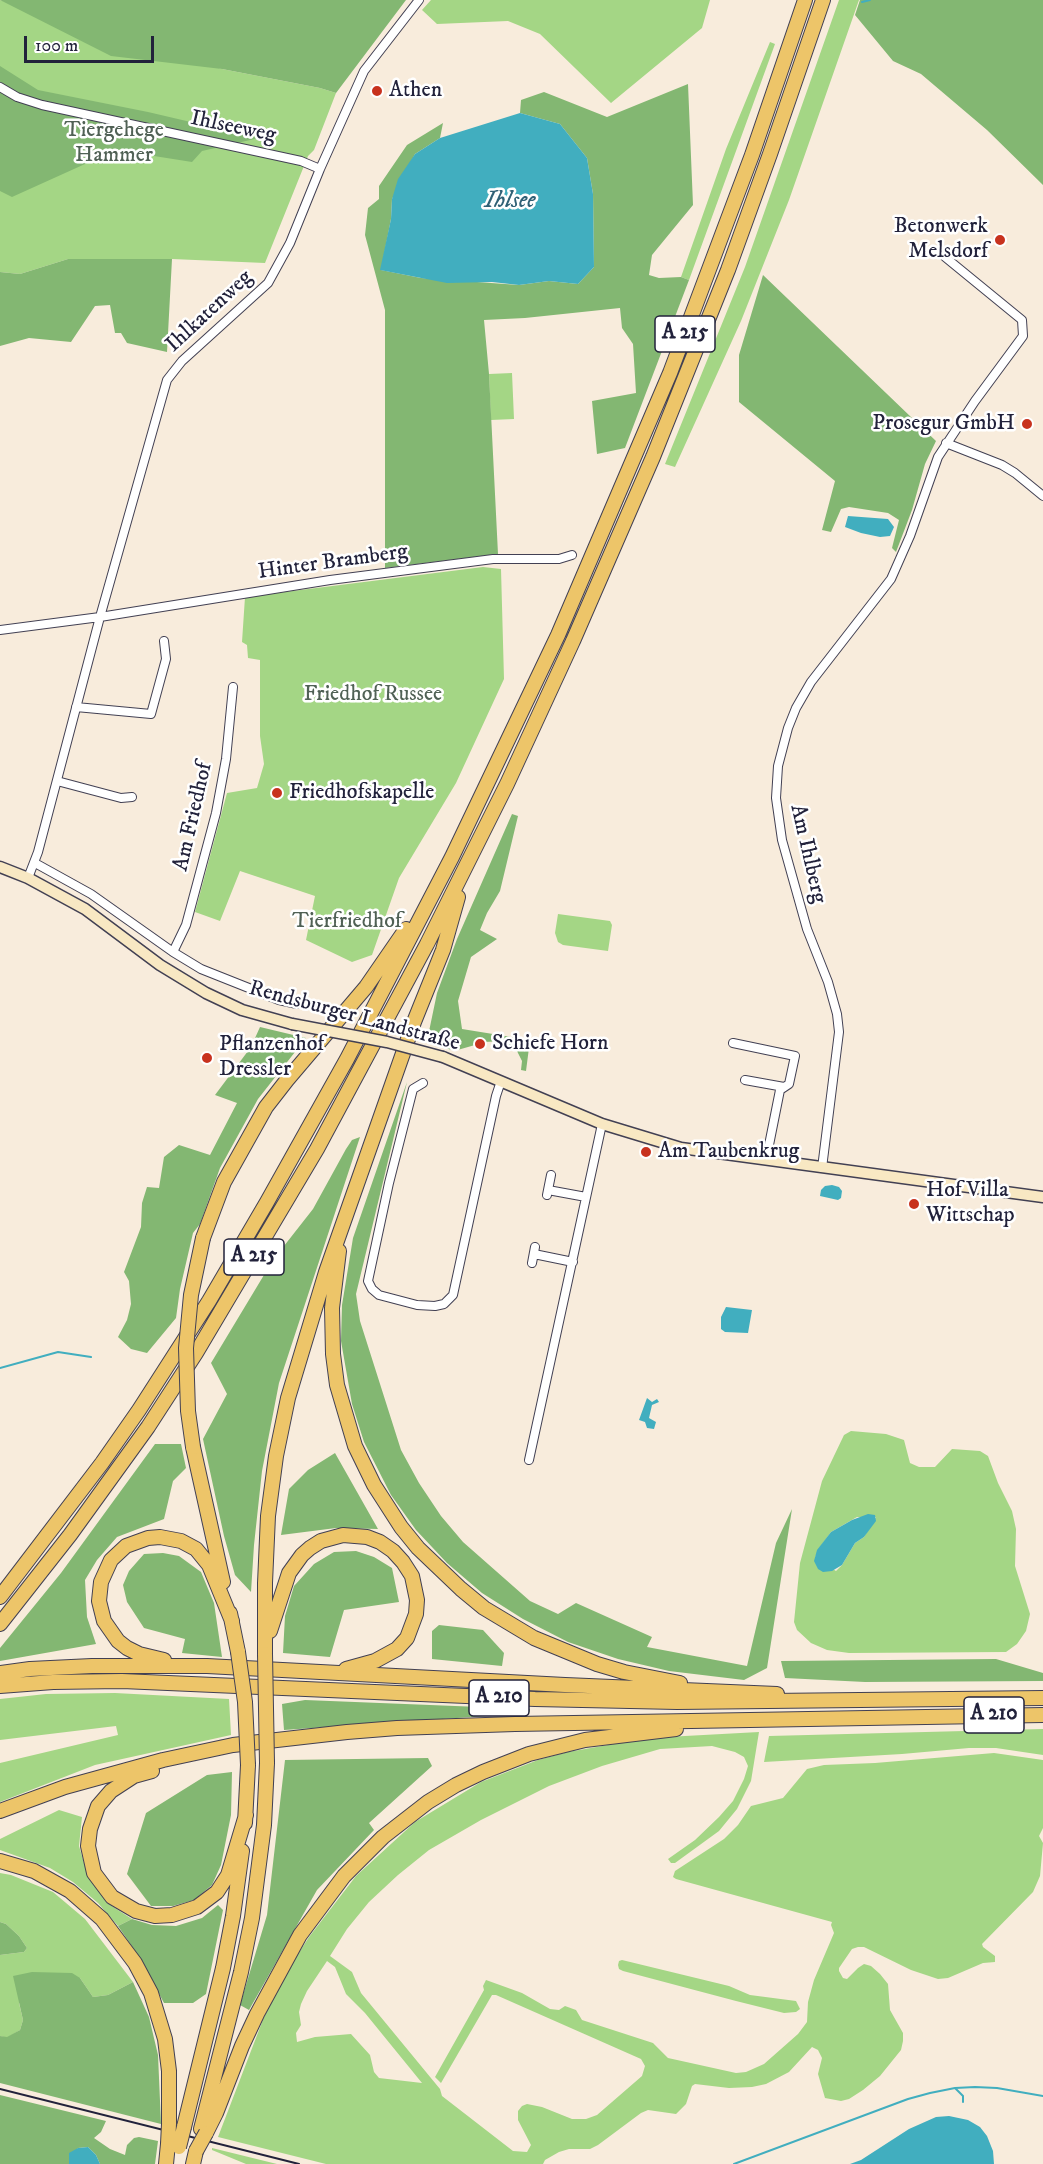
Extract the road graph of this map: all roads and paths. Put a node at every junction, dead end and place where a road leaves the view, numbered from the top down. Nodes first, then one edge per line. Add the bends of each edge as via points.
1 (418, 0) edge
2 (805, 0) edge
3 (823, 0) edge
4 (0, 87) edge
5 (320, 169) junction
6 (945, 257) dead end
7 (946, 443) junction
8 (1043, 496) edge
9 (572, 555) dead end
10 (100, 616) junction
11 (0, 630) edge
12 (164, 641) dead end
13 (233, 687) dead end
14 (76, 706) junction
15 (57, 781) junction
16 (132, 797) dead end
17 (452, 857) junction
18 (34, 863) junction
19 (468, 864) junction
20 (0, 867) edge
21 (28, 878) junction
22 (173, 952) junction
23 (297, 1004) dead end
24 (734, 1043) dead end
25 (745, 1080) dead end
26 (501, 1081) junction
27 (423, 1083) dead end
28 (784, 1087) junction
29 (602, 1124) junction
30 (766, 1160) junction
31 (818, 1167) junction
32 (551, 1175) dead end
33 (586, 1197) junction
34 (1043, 1197) edge
35 (344, 1222) junction
36 (573, 1262) junction
37 (532, 1263) dead end
38 (529, 1460) dead end
39 (0, 1597) edge
40 (232, 1621) junction
41 (0, 1624) edge
42 (265, 1654) junction
43 (207, 1666) junction
44 (324, 1672) junction
45 (0, 1673) edge
46 (0, 1686) edge
47 (741, 1692) junction
48 (1043, 1698) edge
49 (877, 1700) junction
50 (1043, 1715) edge
51 (777, 1719) junction
52 (233, 1745) junction
53 (0, 1811) edge
54 (246, 1815) junction
55 (0, 1861) edge
56 (204, 2132) junction
57 (173, 2146) junction
58 (195, 2158) edge
59 (166, 2164) edge
60 (175, 2164) edge

1 - 5 street, Ihlkatenweg via 364,71
2 - 17 highway, A 215 via 752,155 669,374 562,625
3 - 19 highway, A 215 via 732,259 666,426 573,642
4 - 5 street, Ihlseeweg via 52,108 291,159
5 - 10 street, Ihlkatenweg via 290,243 268,283 182,361 167,381
6 - 7 street, Am Ihlberg via 1022,321 1023,336
7 - 8 street via 1002,465
7 - 31 street, Am Ihlberg via 891,579 812,682 792,718 778,766 776,798 782,840 837,1014 838,1041
9 - 10 street, Hinter Bramberg via 559,560 493,559 330,580
10 - 11 street, Hinter Bramberg
10 - 14 street, Ihlkatenweg
12 - 14 street via 166,659 151,714
13 - 22 street, Am Friedhof via 216,813 186,925
14 - 15 street, Ihlkatenweg
15 - 16 street via 121,798
15 - 18 street, Ihlkatenweg
17 - 39 highway, A 215 via 347,1059 209,1300 102,1463
17 - 40 highway, bridge via 373,978 266,1107 224,1182 203,1238 191,1295 186,1348 188,1411
18 - 21 street, Ihlkatenweg
18 - 22 street, Rendsburger Landstraße via 91,894
19 - 35 highway via 443,950
19 - 41 highway, A 215 via 322,1139 201,1344 70,1536
20 - 21 street, Rendsburger Landstraße
21 - 26 street, Rendsburger Landstraße, bridge via 85,909 160,965 242,1010 443,1057
22 - 23 street, Rendsburger Landstraße via 201,969
24 - 28 street via 795,1056 789,1084
25 - 28 street
26 - 27 street via 453,1295 435,1306 379,1295 372,1289 368,1276 413,1089
26 - 29 street, Rendsburger Landstraße
28 - 30 street via 780,1090
29 - 30 street, Rendsburger Landstraße via 681,1148
29 - 33 street
30 - 31 street, Rendsburger Landstraße
31 - 34 street, Rendsburger Landstraße
32 - 33 street via 547,1193
33 - 36 street
35 - 42 highway via 305,1337 276,1456 266,1539
35 - 47 highway via 332,1308 337,1385 364,1467 418,1548 484,1608 567,1653 624,1672
36 - 37 street via 535,1250
36 - 38 street
40 - 43 highway via 209,1564 189,1545 171,1538 148,1538 126,1546 111,1560 101,1582 99,1601 104,1621 118,1641 139,1654
40 - 54 highway, bridge via 245,1702
42 - 44 highway via 283,1586 302,1555 333,1537 367,1537 393,1551 412,1576 417,1600 413,1628 397,1649 381,1658
42 - 56 highway, bridge via 264,1825 252,1918
43 - 44 highway
43 - 45 highway via 124,1665
44 - 47 highway
46 - 49 highway, A 210 via 122,1681 536,1699 754,1703
47 - 49 highway
48 - 49 highway, A 210
50 - 51 highway, A 210
51 - 52 highway, A 210 via 397,1728
51 - 56 highway via 554,1746 483,1772 406,1817 344,1876 300,1935 257,2014 216,2113
52 - 53 highway, A 210 via 130,1768
52 - 54 highway via 134,1776 111,1791 98,1806 90,1829 88,1846 94,1873 112,1897 136,1911 155,1916 185,1912 207,1901 224,1883
54 - 57 highway, bridge via 223,1968 184,2127
55 - 57 highway, bridge via 40,1874 75,1895 102,1919 135,1963 151,1993 165,2039
56 - 58 highway, bridge
57 - 59 highway
57 - 60 highway

